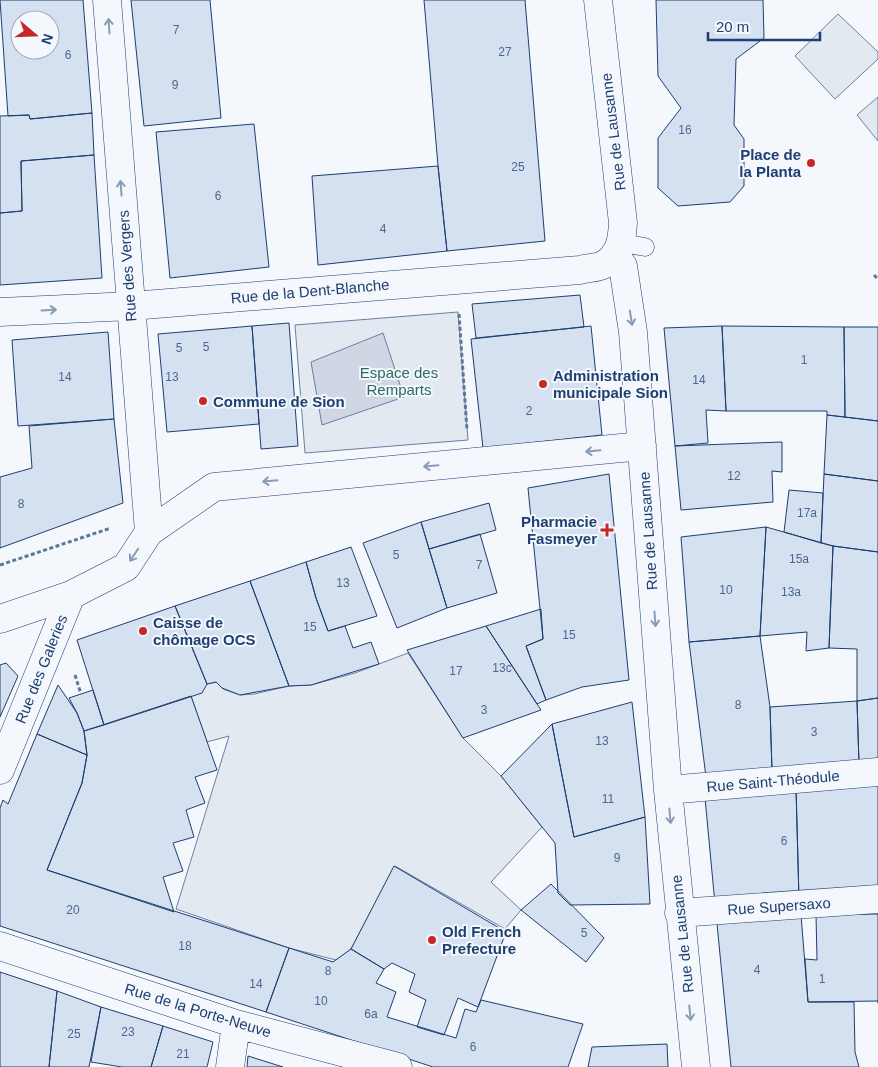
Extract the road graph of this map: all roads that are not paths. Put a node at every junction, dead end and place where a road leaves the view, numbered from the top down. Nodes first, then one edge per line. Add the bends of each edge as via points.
1 (107, 0) edge
2 (598, 0) edge
3 (627, 248) junction
4 (131, 306) junction
5 (0, 312) edge
6 (642, 446) junction
7 (149, 532) junction
8 (71, 595) junction
9 (0, 619) edge
10 (0, 770) edge
11 (878, 772) edge
12 (668, 790) junction
13 (878, 899) edge
14 (679, 913) junction
15 (0, 946) edge
16 (236, 1024) junction
17 (230, 1067) edge
18 (398, 1067) edge
19 (696, 1067) edge

4 -> 1 street, Rue des Vergers
2 - 3 street, Rue de Lausanne
3 - 4 street, Rue de la Dent-Blanche via 603,265 580,270
3 -> 6 street, Rue de Lausanne via 623,266 637,284 633,332
5 -> 4 street, Rue de la Dent-Blanche
4 - 7 street, Rue des Vergers
6 -> 7 street via 214,487
6 -> 12 street, Rue de Lausanne
7 -> 8 street via 126,567
8 - 9 street
8 - 10 street, Rue des Galeries
11 - 12 street, Rue Saint-Théodule
12 -> 14 street, Rue de Lausanne
13 - 14 street, Rue Supersaxo
14 -> 19 street, Rue de Lausanne
15 - 16 street, Rue de la Porte-Neuve
16 - 17 street
16 - 18 street, Rue de la Porte-Neuve

